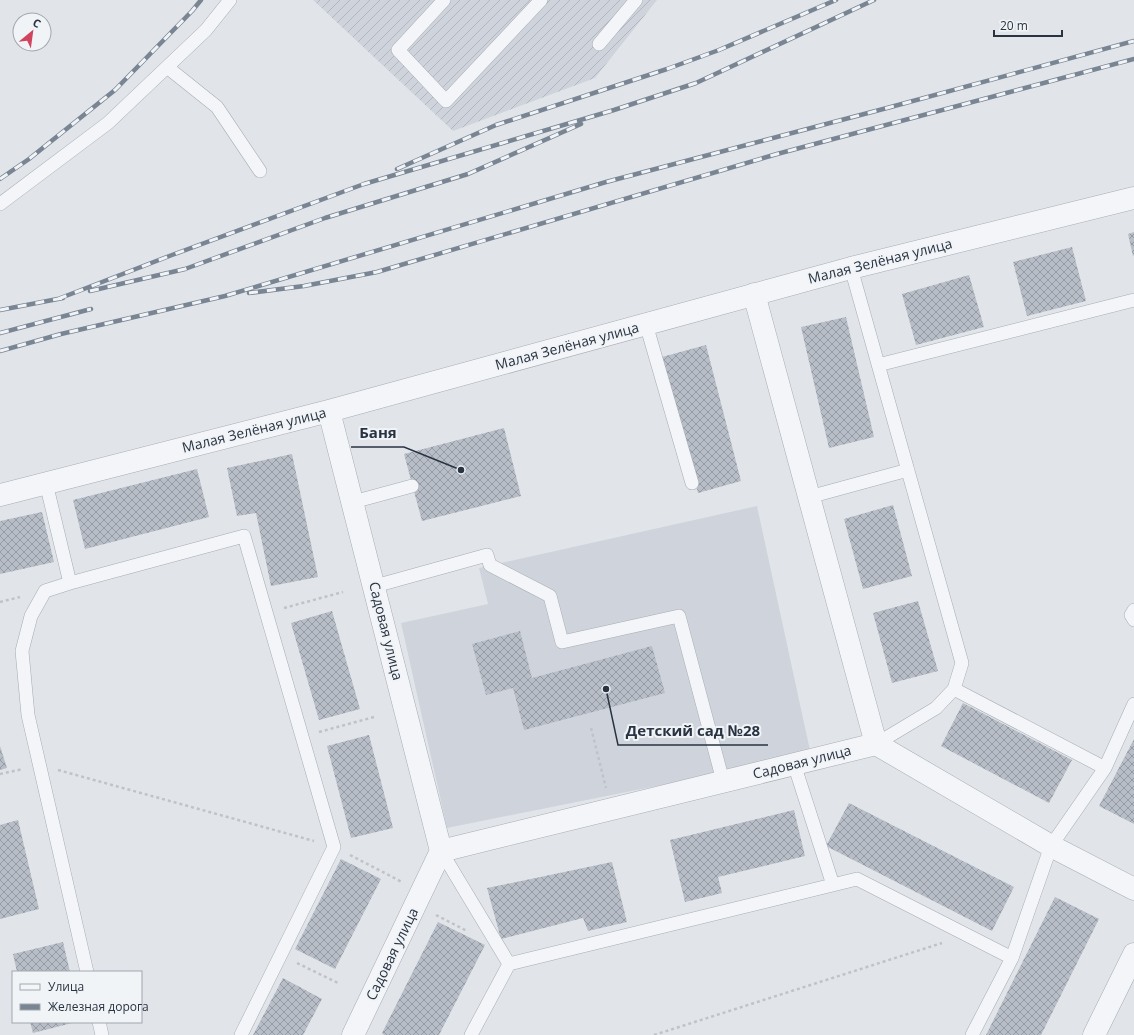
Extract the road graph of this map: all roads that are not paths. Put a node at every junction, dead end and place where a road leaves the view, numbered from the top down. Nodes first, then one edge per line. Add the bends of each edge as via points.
1 (230, 0) edge
2 (444, 0) edge
3 (541, 0) edge
4 (636, 0) edge
5 (599, 44) dead end
6 (167, 67) junction
7 (260, 172) dead end
8 (1134, 198) edge
9 (0, 204) edge
10 (851, 268) junction
11 (754, 294) junction
12 (1134, 300) edge
13 (646, 324) junction
14 (878, 365) junction
15 (329, 411) junction
16 (908, 470) junction
17 (46, 483) junction
18 (692, 483) dead end
19 (412, 486) dead end
20 (0, 495) edge
21 (809, 497) junction
22 (353, 502) junction
23 (70, 583) junction
24 (375, 586) junction
25 (1134, 610) edge
26 (1134, 620) edge
27 (954, 689) junction
28 (1134, 704) edge
29 (876, 744) junction
30 (794, 764) junction
31 (1105, 768) junction
32 (723, 782) junction
33 (1051, 846) junction
34 (442, 851) junction
35 (833, 885) junction
36 (1134, 889) edge
37 (1134, 954) edge
38 (1012, 958) junction
39 (509, 964) junction
40 (87, 971) edge
41 (99, 1023) edge
42 (102, 1035) edge
43 (241, 1035) edge
44 (353, 1035) edge
45 (471, 1035) edge
46 (972, 1035) edge
47 (1094, 1035) edge

1 - 6 lane via 206,30
2 - 3 lane via 398,50 446,101
4 - 5 lane
6 - 7 lane via 217,107
6 - 9 lane via 108,123
8 - 10 street, Малая Зелёная улица
10 - 11 street, Малая Зелёная улица
10 - 14 lane
11 - 13 street, Малая Зелёная улица
11 - 21 street
12 - 14 lane
13 - 15 street, Малая Зелёная улица
13 - 18 lane
14 - 16 lane
15 - 17 street, Малая Зелёная улица
15 - 22 street, Садовая улица
16 - 21 lane
16 - 27 lane via 962,663
17 - 20 street, Малая Зелёная улица
17 - 23 lane
19 - 22 lane
21 - 29 street
22 - 24 street, Садовая улица
23 - 40 lane via 46,591 31,616 22,651 28,715
23 - 43 lane via 244,536 334,847
24 - 32 lane via 487,555 490,565 550,596 562,642 679,616
24 - 34 street, Садовая улица
25 - 26 lane via 1131,615
27 - 29 lane via 936,708
27 - 31 lane
28 - 31 lane
29 - 30 street, Садовая улица
29 - 33 street
30 - 32 street, Садовая улица
30 - 35 lane
31 - 33 lane
32 - 34 street, Садовая улица
33 - 36 street
33 - 38 lane
34 - 39 lane
34 - 44 street, Садовая улица
35 - 38 lane via 857,879
35 - 39 lane
37 - 47 street
38 - 46 lane
39 - 45 lane
41 - 42 lane

